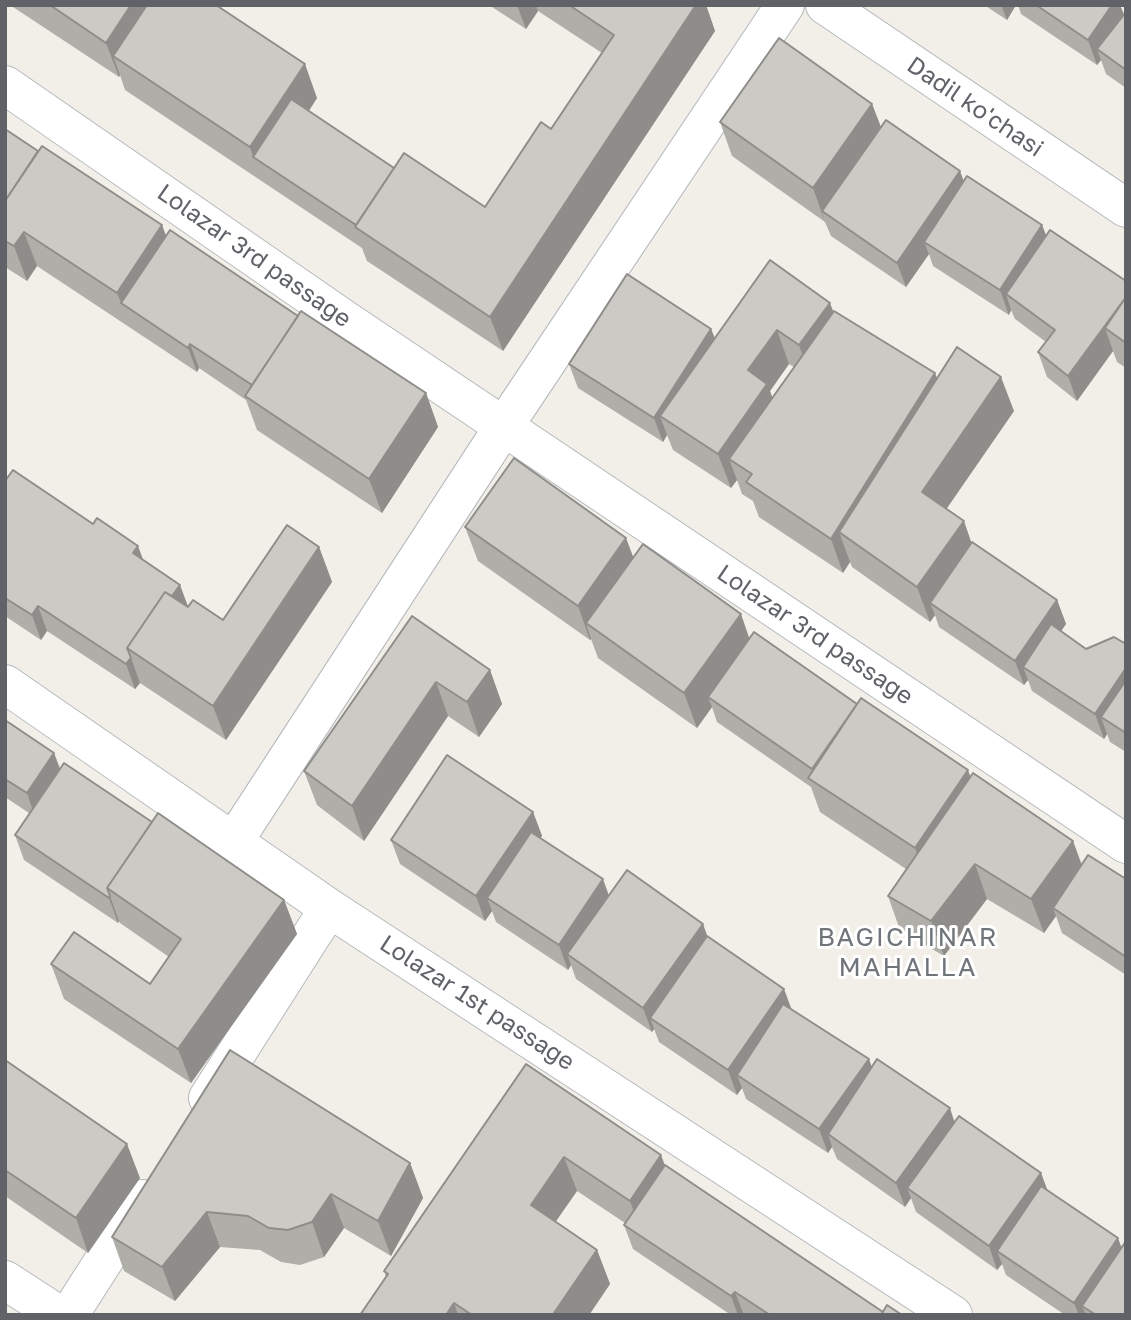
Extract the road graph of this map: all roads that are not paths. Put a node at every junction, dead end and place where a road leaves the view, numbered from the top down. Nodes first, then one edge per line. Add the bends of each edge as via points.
1 (785, 5) edge
2 (825, 5) edge
3 (5, 85) edge
4 (1126, 208) edge
5 (504, 426) junction
6 (5, 684) edge
7 (234, 841) junction
8 (1126, 844) edge
9 (329, 908) junction
10 (546, 1047) junction
11 (523, 1080) edge
12 (188, 1129) edge
13 (158, 1175) edge
14 (5, 1280) edge
15 (59, 1315) edge
16 (69, 1315) edge
17 (953, 1315) edge

1 - 5 street
2 - 4 street, Dadil ko'chasi
3 - 5 street, Lolazar 3rd passage
5 - 7 street
5 - 8 street, Lolazar 3rd passage
6 - 7 street, Lolazar 1st passage
7 - 9 street, Lolazar 1st passage
9 - 10 street, Lolazar 1st passage
9 - 12 street
10 - 11 street
10 - 17 street, Lolazar 1st passage
13 - 16 street
14 - 15 street

